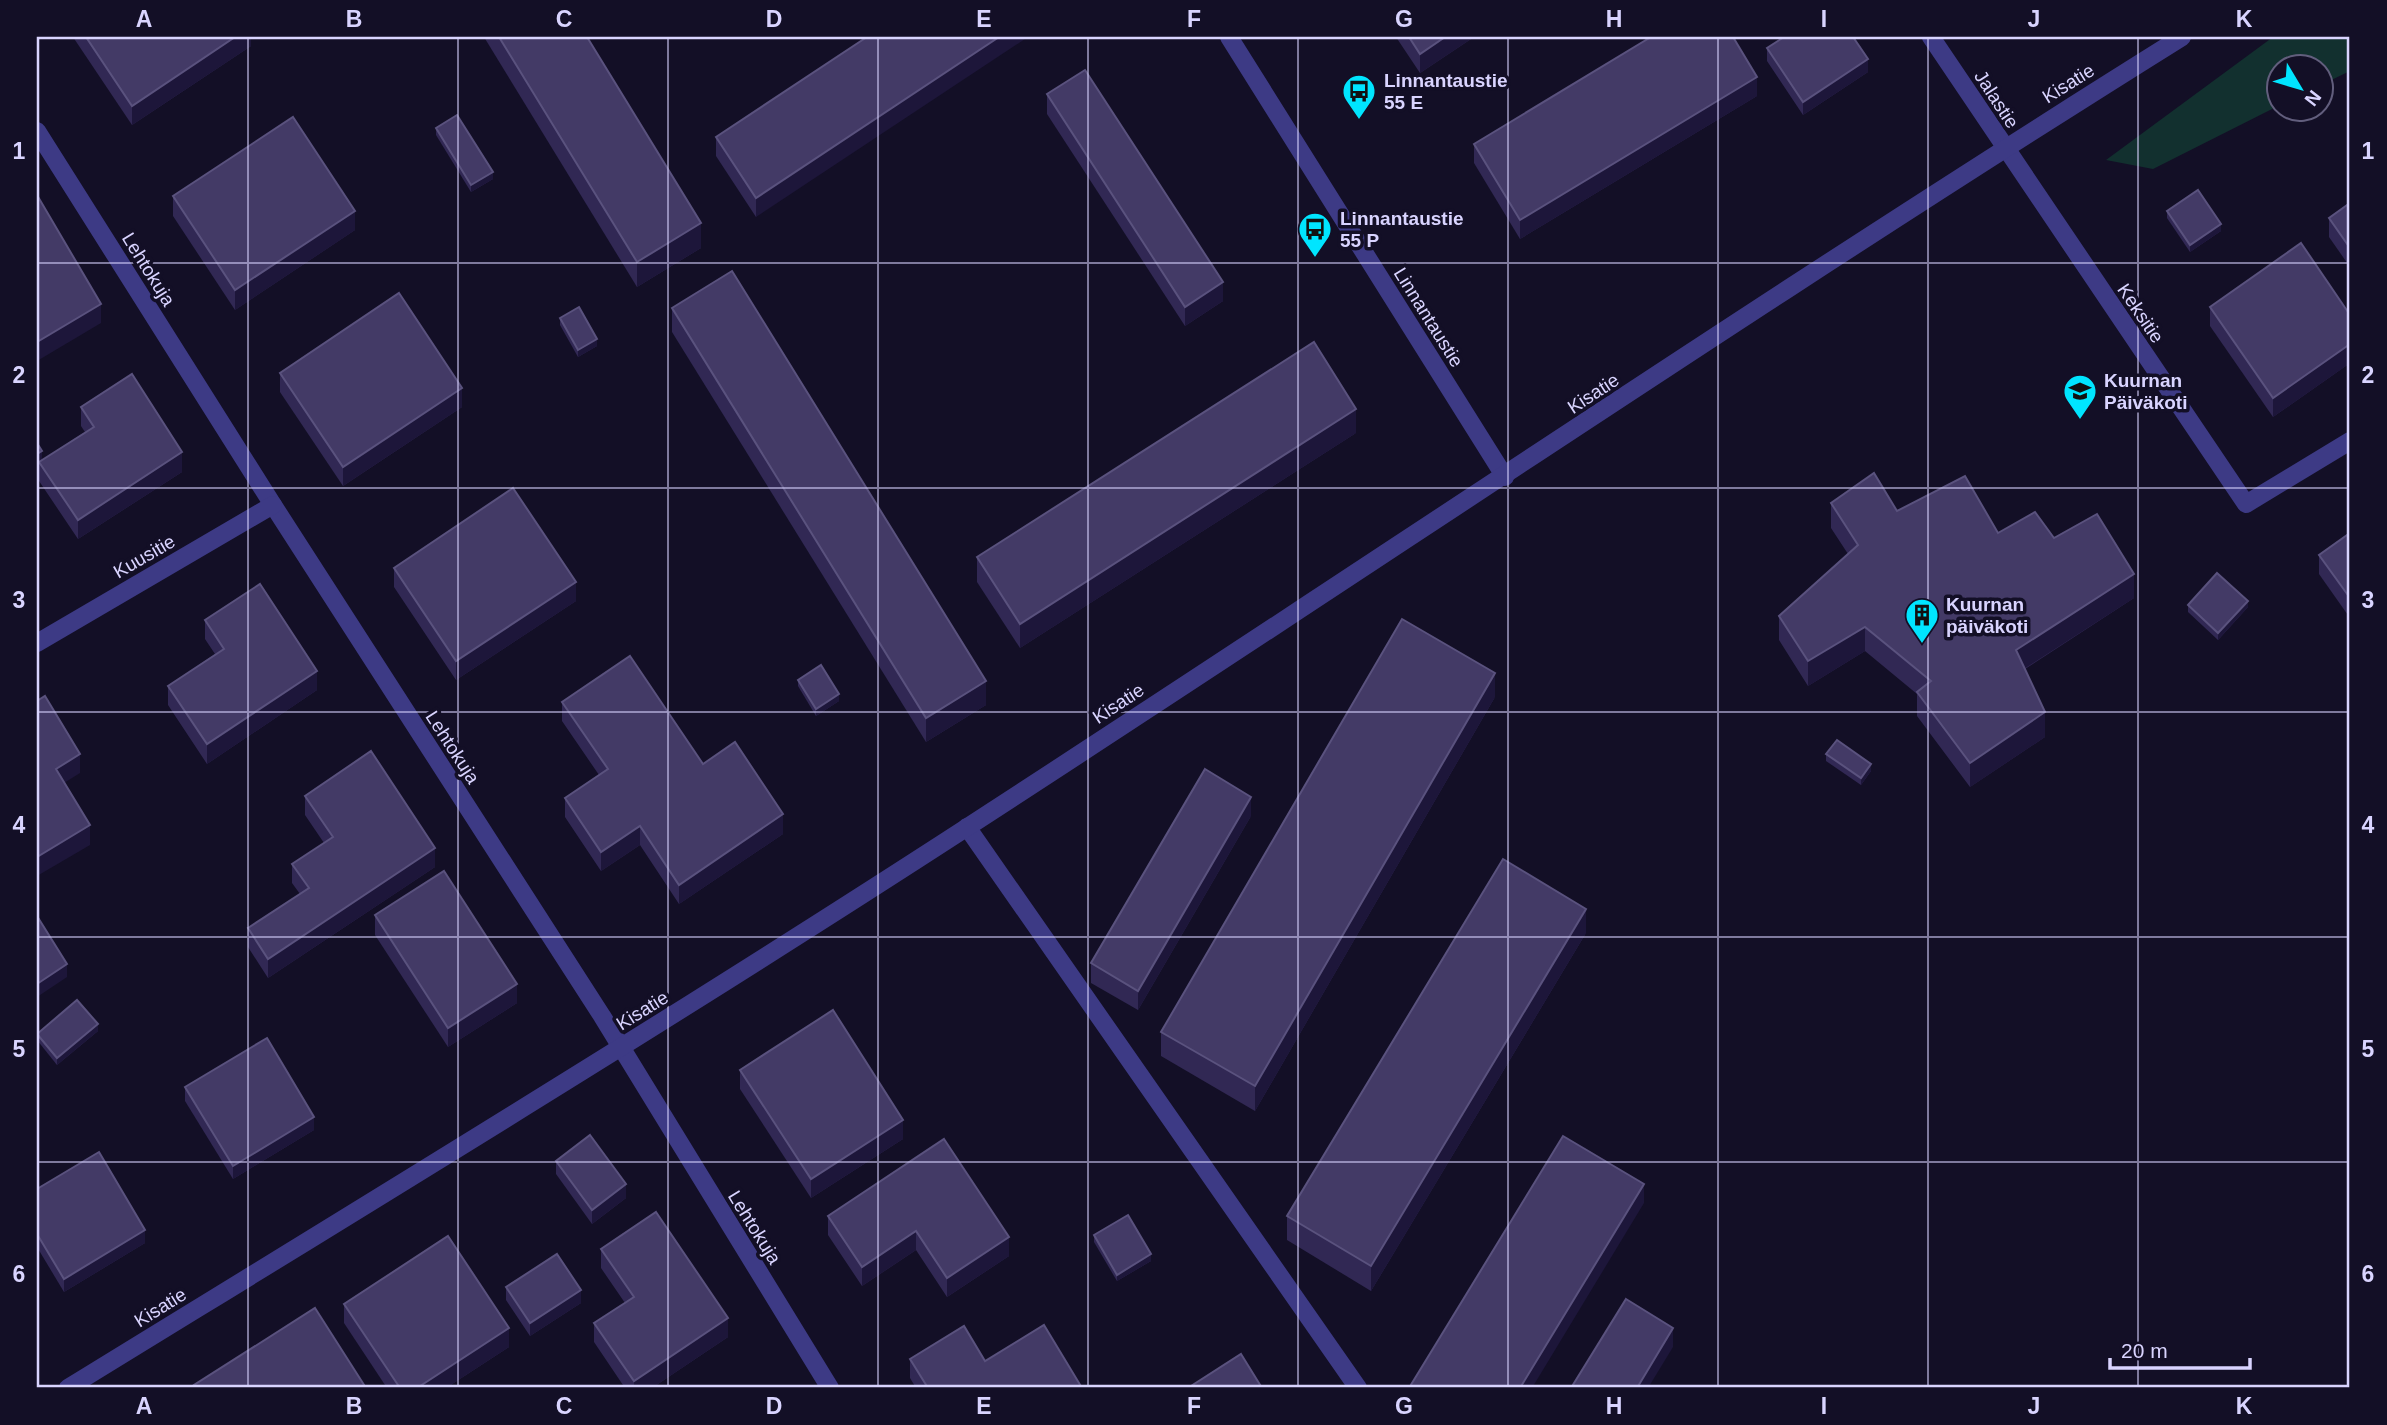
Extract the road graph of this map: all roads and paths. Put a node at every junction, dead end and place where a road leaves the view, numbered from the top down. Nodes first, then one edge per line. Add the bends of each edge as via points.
1 (1228, 37) edge
2 (1931, 37) edge
3 (2182, 37) edge
4 (37, 131) edge
5 (2003, 148) junction
6 (2350, 441) edge
7 (1505, 477) junction
8 (273, 505) junction
9 (37, 643) edge
10 (967, 827) junction
11 (620, 1049) junction
12 (68, 1388) edge
13 (830, 1388) edge
14 (1358, 1388) edge

1 - 7 street, Linnantaustie
2 - 5 street, Jalastie
3 - 5 street, Kisatie
4 - 8 street, Lehtokuja
5 - 6 street, Keksitie via 2246,504
5 - 7 street, Kisatie
7 - 10 street, Kisatie
8 - 9 street, Kuusitie
8 - 11 street, Lehtokuja
10 - 11 street, Kisatie
10 - 14 street
11 - 12 street, Kisatie
11 - 13 street, Lehtokuja

